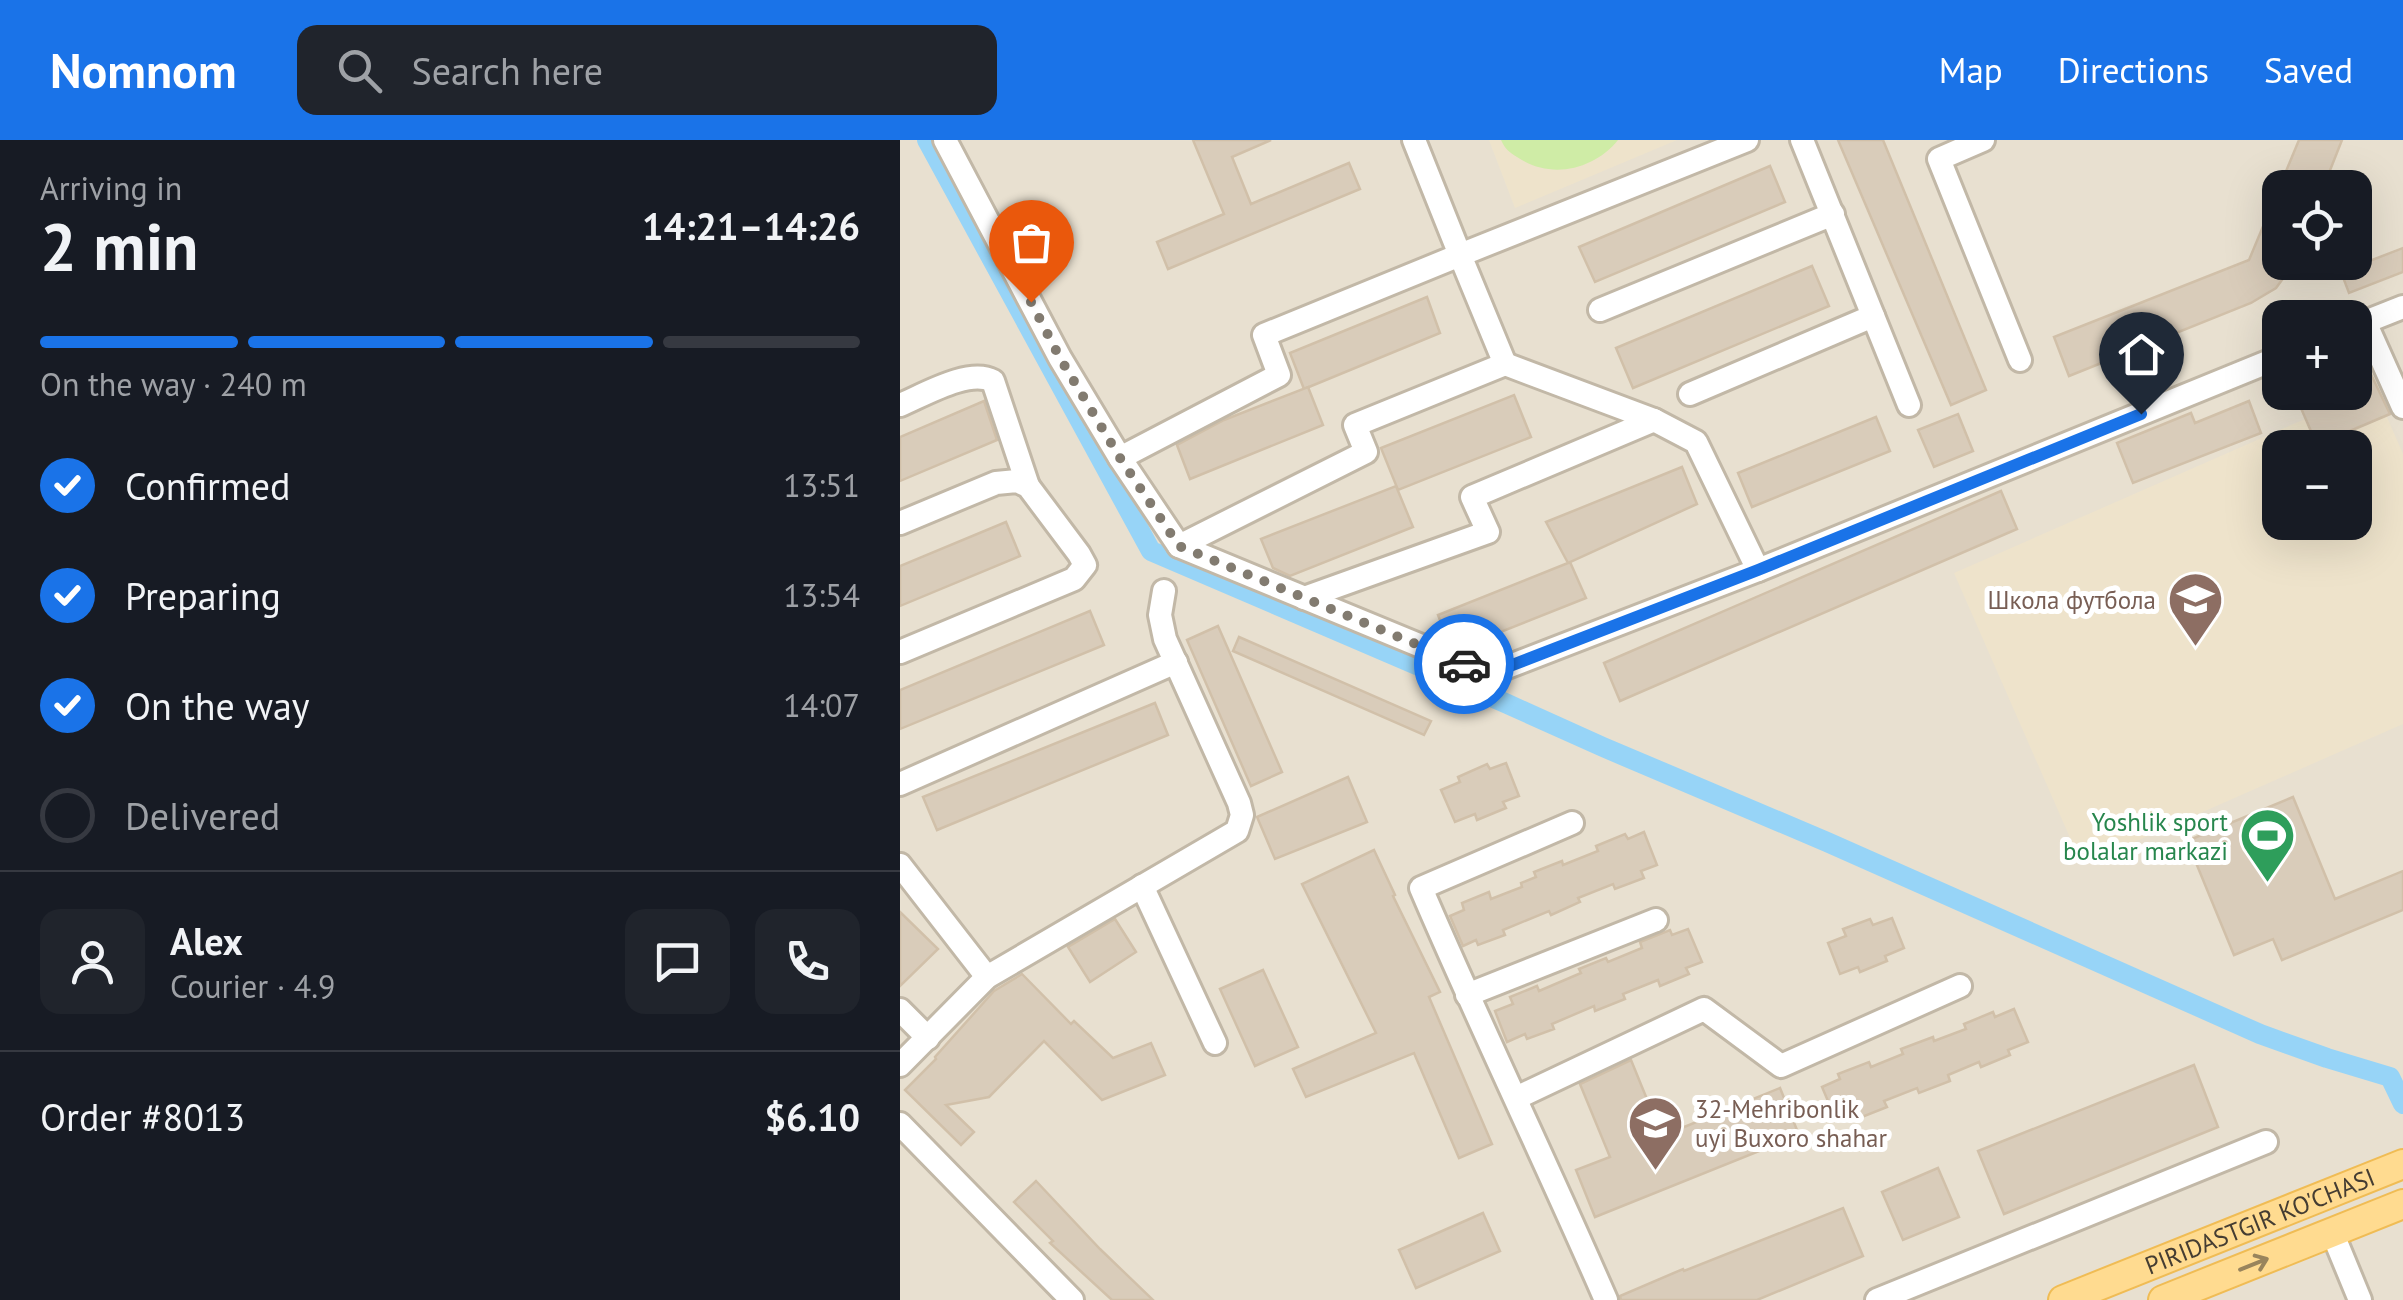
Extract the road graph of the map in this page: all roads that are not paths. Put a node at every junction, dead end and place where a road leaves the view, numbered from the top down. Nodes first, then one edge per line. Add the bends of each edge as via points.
1 (945, 140) edge
2 (1414, 140) edge
3 (1746, 140) edge
4 (1802, 140) edge
5 (1983, 140) edge
6 (1833, 214) junction
7 (1460, 255) junction
8 (2403, 307) edge
9 (1600, 310) dead end
10 (1873, 316) junction
11 (2372, 319) edge
12 (2372, 347) edge
13 (2020, 360) dead end
14 (1505, 364) junction
15 (2262, 364) edge
16 (1690, 394) dead end
17 (900, 405) edge
18 (1909, 405) dead end
19 (2403, 407) edge
20 (1654, 420) junction
21 (1120, 458) junction
22 (1028, 486) junction
23 (900, 523) edge
24 (1179, 546) junction
25 (1758, 570) junction
26 (1164, 591) dead end
27 (1304, 598) junction
28 (900, 652) edge
29 (1176, 662) junction
30 (900, 784) edge
31 (1572, 823) dead end
32 (900, 865) edge
33 (1142, 886) junction
34 (1656, 920) dead end
35 (988, 977) junction
36 (1960, 986) dead end
37 (1467, 995) junction
38 (900, 1010) edge
39 (928, 1038) junction
40 (1215, 1043) dead end
41 (900, 1065) edge
42 (1516, 1098) junction
43 (900, 1124) edge
44 (2266, 1142) dead end
45 (2403, 1164) edge
46 (2403, 1204) edge
47 (2332, 1232) junction
48 (1072, 1300) edge
49 (1606, 1300) edge
50 (1877, 1300) edge
51 (2064, 1300) edge
52 (2163, 1300) edge
53 (2360, 1300) edge

1 - 21 lane
2 - 7 lane
3 - 7 lane
4 - 6 lane
5 - 13 lane via 1939,159
6 - 9 lane
6 - 10 lane
7 - 14 lane
7 - 21 lane via 1264,335 1278,376
8 - 11 lane
10 - 16 lane
10 - 18 lane
12 - 19 lane
14 - 20 lane
14 - 24 lane via 1355,425 1366,452
15 - 25 lane
17 - 22 lane via 984,376 992,382
20 - 25 lane via 1696,442
20 - 27 lane via 1472,497 1488,532
21 - 24 lane
22 - 23 lane via 996,483
22 - 28 lane via 1084,565 1074,579
24 - 27 lane
25 - 27 lane via 1489,674
26 - 29 lane via 1160,616
29 - 30 lane
29 - 33 lane via 1242,814 1238,830
31 - 37 lane via 1421,888
32 - 35 lane
33 - 35 lane
33 - 40 lane
34 - 37 lane
35 - 39 lane
36 - 42 lane via 1781,1066 1704,1009
37 - 42 lane
38 - 39 lane
39 - 41 lane
42 - 49 lane
43 - 48 lane
44 - 50 lane
45 - 51 main road, PIRIDASTGIR KO'CHASI
46 - 47 main road, PIRIDASTGIR KO'CHASI
52 -> 47 main road, PIRIDASTGIR KO'CHASI
47 - 53 lane

